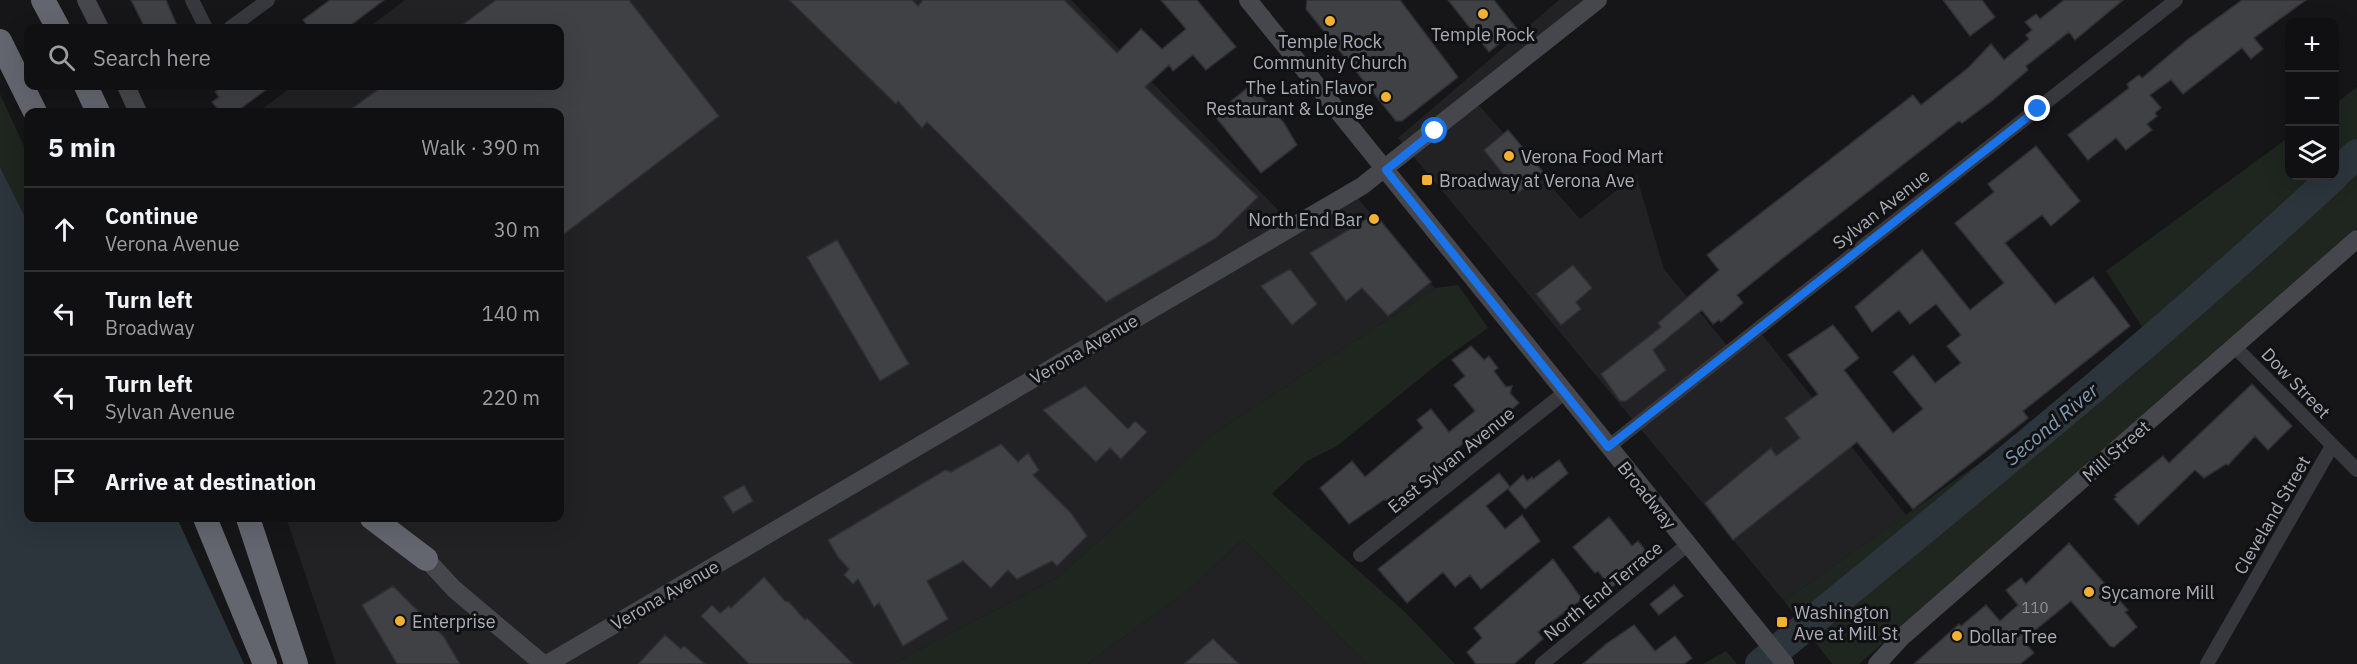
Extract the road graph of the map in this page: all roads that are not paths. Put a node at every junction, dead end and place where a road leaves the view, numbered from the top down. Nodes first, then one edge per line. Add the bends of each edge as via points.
1 (43, 0) edge
2 (86, 0) edge
3 (192, 0) edge
4 (268, 0) edge
5 (1248, 0) edge
6 (1598, 0) edge
7 (2176, 0) edge
8 (56, 24) edge
9 (98, 24) edge
10 (204, 24) edge
11 (235, 24) edge
12 (0, 41) edge
13 (24, 90) edge
14 (24, 90) edge
15 (88, 90) edge
16 (128, 90) edge
17 (33, 108) edge
18 (96, 108) edge
19 (136, 108) edge
20 (1386, 170) junction
21 (2357, 239) edge
22 (2235, 346) junction
23 (1564, 393) junction
24 (2332, 446) junction
25 (1608, 447) junction
26 (2357, 470) edge
27 (208, 522) edge
28 (249, 522) edge
29 (377, 522) edge
30 (391, 522) edge
31 (1687, 545) junction
32 (1360, 555) dead end
33 (426, 559) junction
34 (1780, 658) edge
35 (265, 664) edge
36 (296, 664) edge
37 (543, 664) edge
38 (547, 664) edge
39 (1542, 664) edge
40 (1877, 664) edge
41 (2207, 664) edge

1 - 8 highway
2 - 9 street
3 - 10 street
4 - 11 street
5 - 20 street, Broadway
6 - 20 street, Verona Avenue
7 - 25 street, Sylvan Avenue
12 - 13 highway
14 - 17 highway
15 - 18 highway
16 - 19 street
20 - 23 street, Broadway
20 - 38 street, Verona Avenue
21 - 22 street, Mill Street
22 - 24 street, Dow Street
22 - 40 street, Mill Street via 1902,637
23 - 25 street, Broadway
23 - 32 street, East Sylvan Avenue
24 - 26 street, Dow Street
24 - 41 street, Cleveland Street
25 - 31 street, Broadway
27 - 35 highway
28 - 36 highway
29 - 33 highway
30 - 33 street
31 - 34 street, Broadway
31 - 39 street, North End Terrace
33 - 37 street via 454,589

